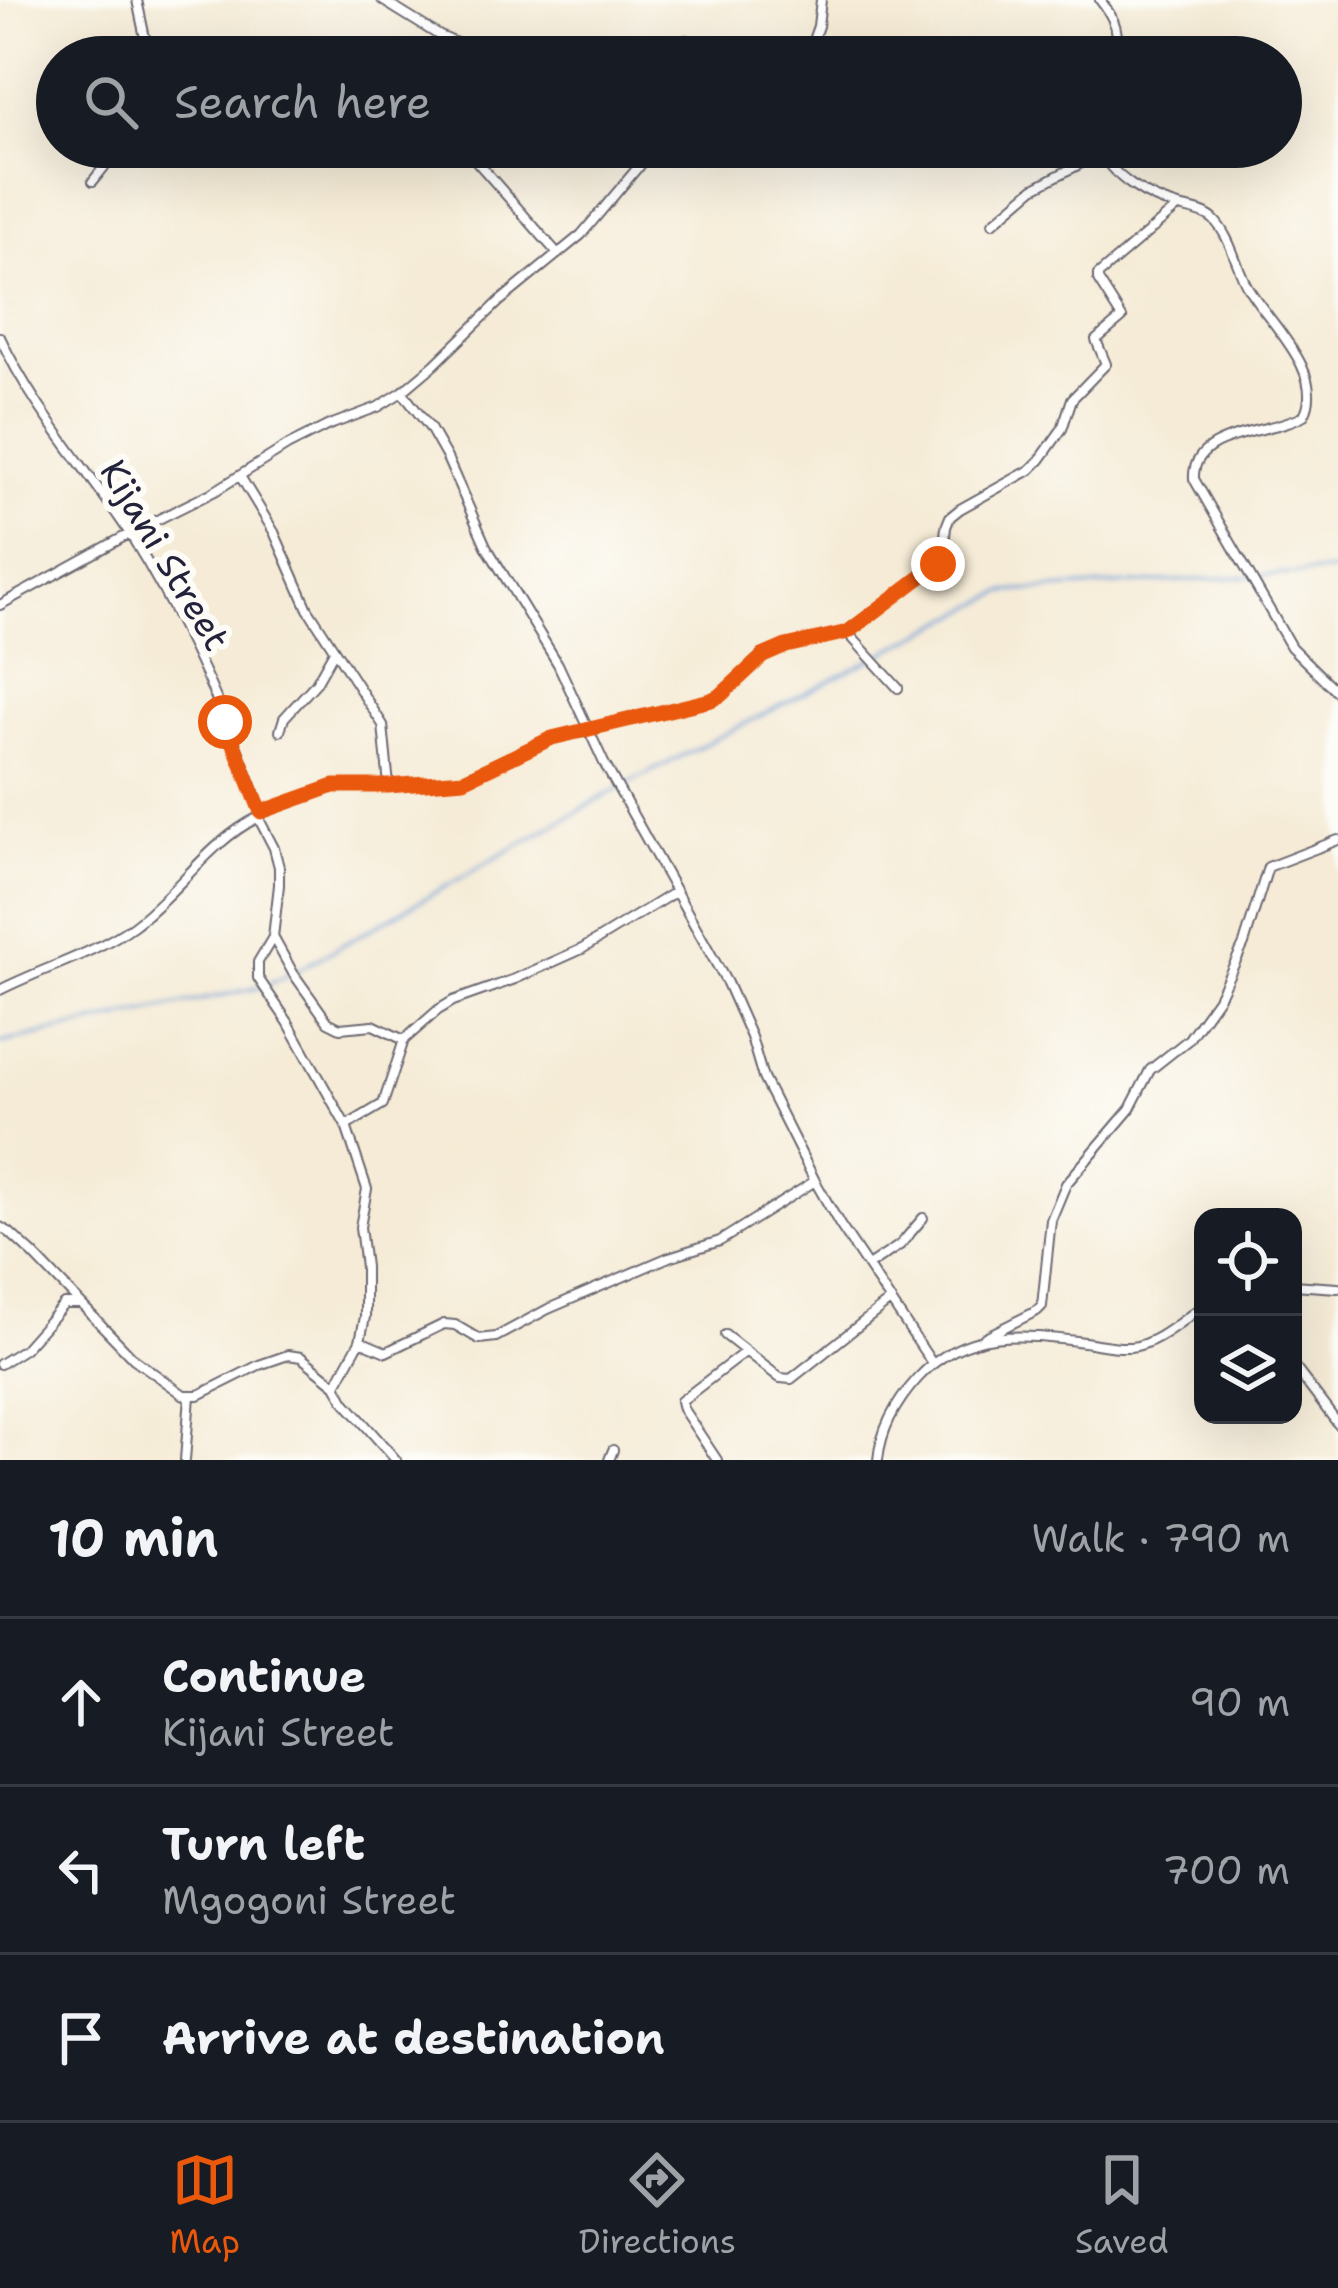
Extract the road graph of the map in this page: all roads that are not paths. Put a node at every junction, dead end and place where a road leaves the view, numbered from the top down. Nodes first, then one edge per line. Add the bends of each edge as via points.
1 (137, 0) edge
2 (382, 0) edge
3 (820, 0) edge
4 (1100, 0) edge
5 (145, 36) edge
6 (442, 36) edge
7 (814, 36) edge
8 (1118, 36) edge
9 (104, 168) edge
10 (482, 168) edge
11 (638, 168) edge
12 (1069, 168) edge
13 (1113, 168) edge
14 (93, 182) dead end
15 (1178, 207) junction
16 (993, 223) dead end
17 (558, 254) junction
18 (0, 337) edge
19 (402, 392) junction
20 (240, 476) junction
21 (129, 534) junction
22 (0, 605) edge
23 (848, 632) junction
24 (335, 650) junction
25 (898, 688) dead end
26 (1338, 693) edge
27 (589, 728) junction
28 (280, 731) dead end
29 (388, 786) junction
30 (260, 815) junction
31 (1338, 840) edge
32 (675, 892) junction
33 (273, 937) junction
34 (0, 990) edge
35 (404, 1040) junction
36 (346, 1126) junction
37 (815, 1181) junction
38 (923, 1218) dead end
39 (1, 1225) edge
40 (868, 1266) junction
41 (1302, 1286) edge
42 (1338, 1288) edge
43 (891, 1300) junction
44 (82, 1304) junction
45 (1194, 1312) edge
46 (725, 1335) dead end
47 (985, 1337) junction
48 (360, 1341) junction
49 (745, 1352) junction
50 (932, 1363) junction
51 (0, 1364) edge
52 (1302, 1377) edge
53 (335, 1385) junction
54 (190, 1396) junction
55 (1338, 1424) edge
56 (185, 1460) edge
57 (396, 1460) edge
58 (717, 1460) edge
59 (878, 1460) edge

1 - 5 street
2 - 6 street
3 - 7 street
4 - 8 street
9 - 14 street
10 - 17 street
11 - 17 street
12 - 16 street
13 - 15 street
15 - 23 street via 1098,275 1122,315 1096,340 1106,364 1072,399 1059,436 1030,470 950,518 938,564
15 - 26 street via 1216,222 1255,299 1292,348 1311,399 1300,419 1210,446 1194,478 1291,647
17 - 19 street
18 - 21 street, Kijani Street
19 - 20 street
19 - 27 street via 447,458 486,546
20 - 21 street
20 - 24 street
21 - 22 street
21 - 30 street, Kijani Street via 186,629
23 - 25 street
23 - 27 street via 772,650 711,700
24 - 28 street
24 - 29 street via 383,725
27 - 29 street via 464,780
27 - 32 street
29 - 30 street via 334,786
30 - 33 street, Kijani Street via 279,867
30 - 34 street via 129,929
31 - 47 street via 1268,867 1218,998 1188,1040 1150,1070 1130,1109 1066,1184 1051,1220 1042,1306
32 - 35 street via 582,949 453,1001
32 - 37 street via 727,982
33 - 35 street via 328,1022 373,1025
33 - 36 street, Kijani Street via 258,978
35 - 36 street via 382,1104
36 - 48 street via 367,1189
37 - 40 street
37 - 48 street via 720,1241 496,1337 479,1339 444,1324 386,1352
38 - 40 street
39 - 44 street
40 - 43 street
41 - 42 street
43 - 49 street via 790,1379
43 - 50 street
44 - 51 street via 64,1304
44 - 54 street via 149,1372
45 - 47 street via 1131,1347
46 - 49 street
47 - 50 street
48 - 53 street
49 - 58 street via 681,1401
50 - 59 street via 890,1418
52 - 55 street
53 - 54 street via 288,1355
53 - 57 street
54 - 56 street

